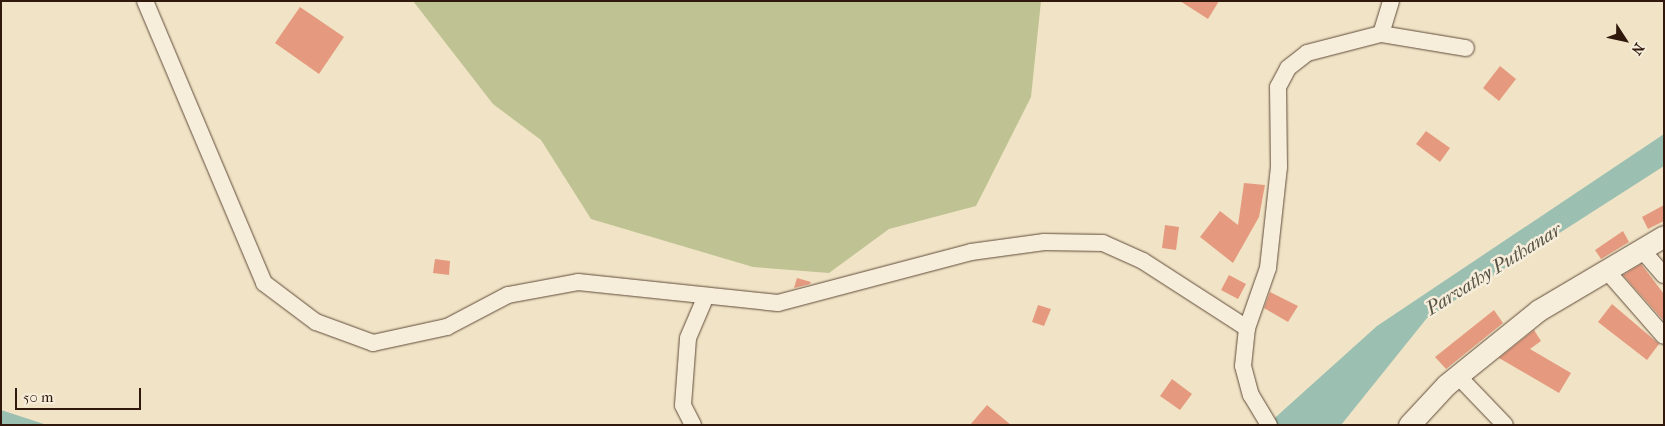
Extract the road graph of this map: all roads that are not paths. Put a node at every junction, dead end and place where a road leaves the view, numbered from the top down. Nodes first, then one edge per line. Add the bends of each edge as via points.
1 (145, 1) edge
2 (1391, 1) edge
3 (1381, 34) junction
4 (1466, 48) dead end
5 (1664, 236) edge
6 (1642, 250) junction
7 (1606, 271) junction
8 (1664, 276) edge
9 (706, 296) junction
10 (1247, 328) junction
11 (1664, 336) edge
12 (1457, 375) junction
13 (1266, 422) edge
14 (692, 425) edge
15 (1409, 425) edge
16 (1504, 425) edge

1 - 9 street via 264,283 316,322 373,343 447,327 508,295 578,282 653,286
2 - 3 street
3 - 4 street
3 - 10 street via 1307,52 1288,68 1278,88 1279,168 1269,259
5 - 6 street
6 - 7 street
6 - 8 street
7 - 11 street
7 - 12 street via 1539,310
9 - 10 street via 778,304 971,252 1078,241 1122,249
9 - 14 street via 688,338 683,406
10 - 13 street via 1243,366
12 - 15 street
12 - 16 street

